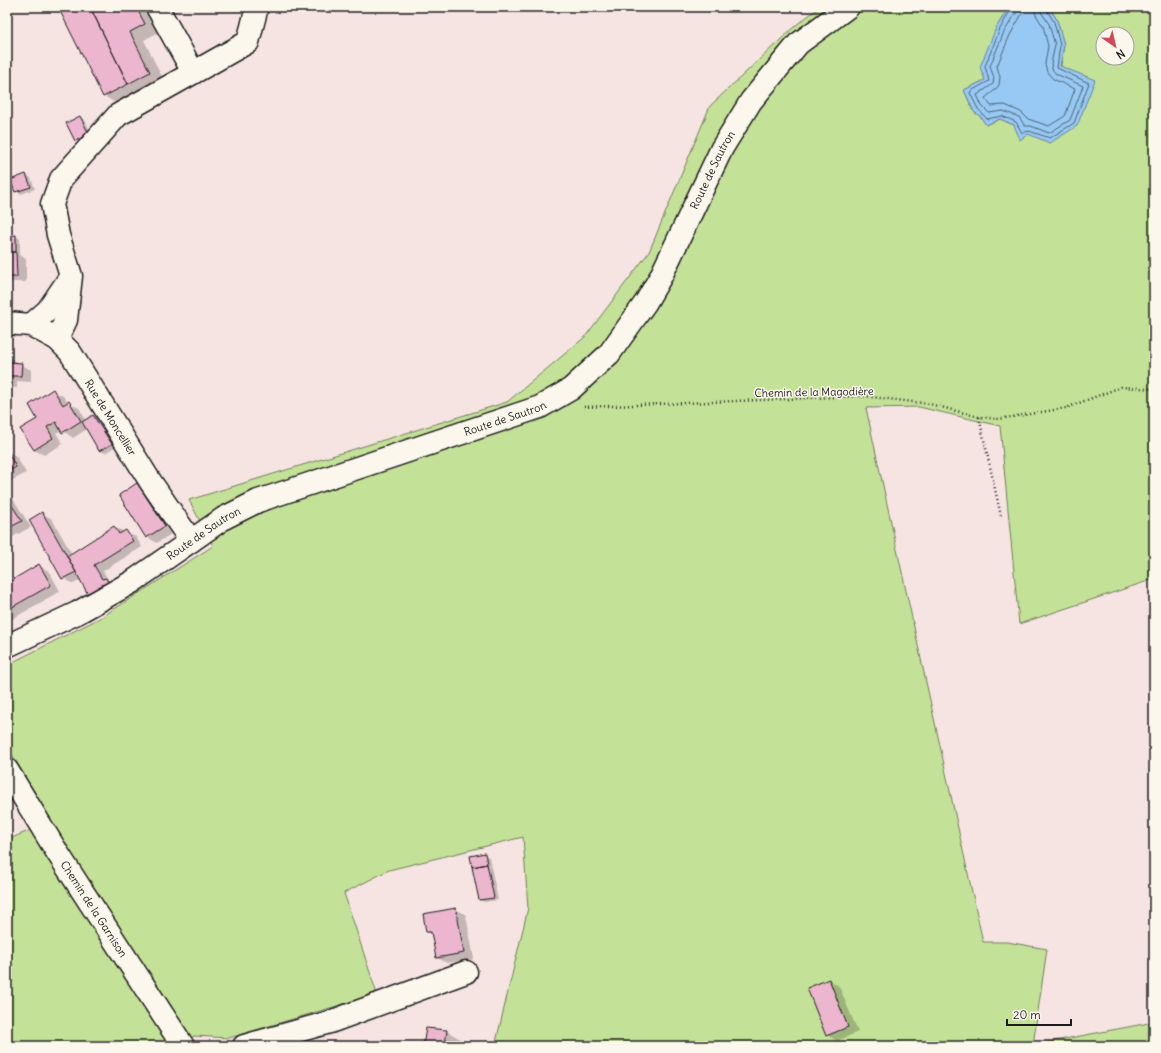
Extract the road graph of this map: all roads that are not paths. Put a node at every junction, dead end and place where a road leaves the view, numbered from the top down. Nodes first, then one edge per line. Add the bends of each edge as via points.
1 (156, 7) edge
2 (257, 7) edge
3 (848, 7) edge
4 (193, 72) junction
5 (71, 276) junction
6 (7, 323) edge
7 (31, 325) junction
8 (57, 339) junction
9 (191, 541) junction
10 (7, 646) edge
11 (7, 770) edge
12 (466, 972) dead end
13 (183, 1046) edge
14 (244, 1046) edge

1 - 4 street
2 - 4 street via 248,42
3 - 9 street, Route de Sautron via 798,44 751,100 722,148 646,302 609,354 572,389 540,406 258,501 224,518
4 - 5 street via 118,115 61,179 52,204 58,235
5 - 7 street via 48,310
5 - 8 street via 66,320
6 - 7 street, Rue de Moncellier
7 - 8 street, Rue de Moncellier
8 - 9 street, Rue de Moncellier via 70,352 150,482
9 - 10 street, Route de Sautron via 119,590
11 - 13 street, Chemin de la Garnison via 56,852
12 - 14 street via 330,1022

